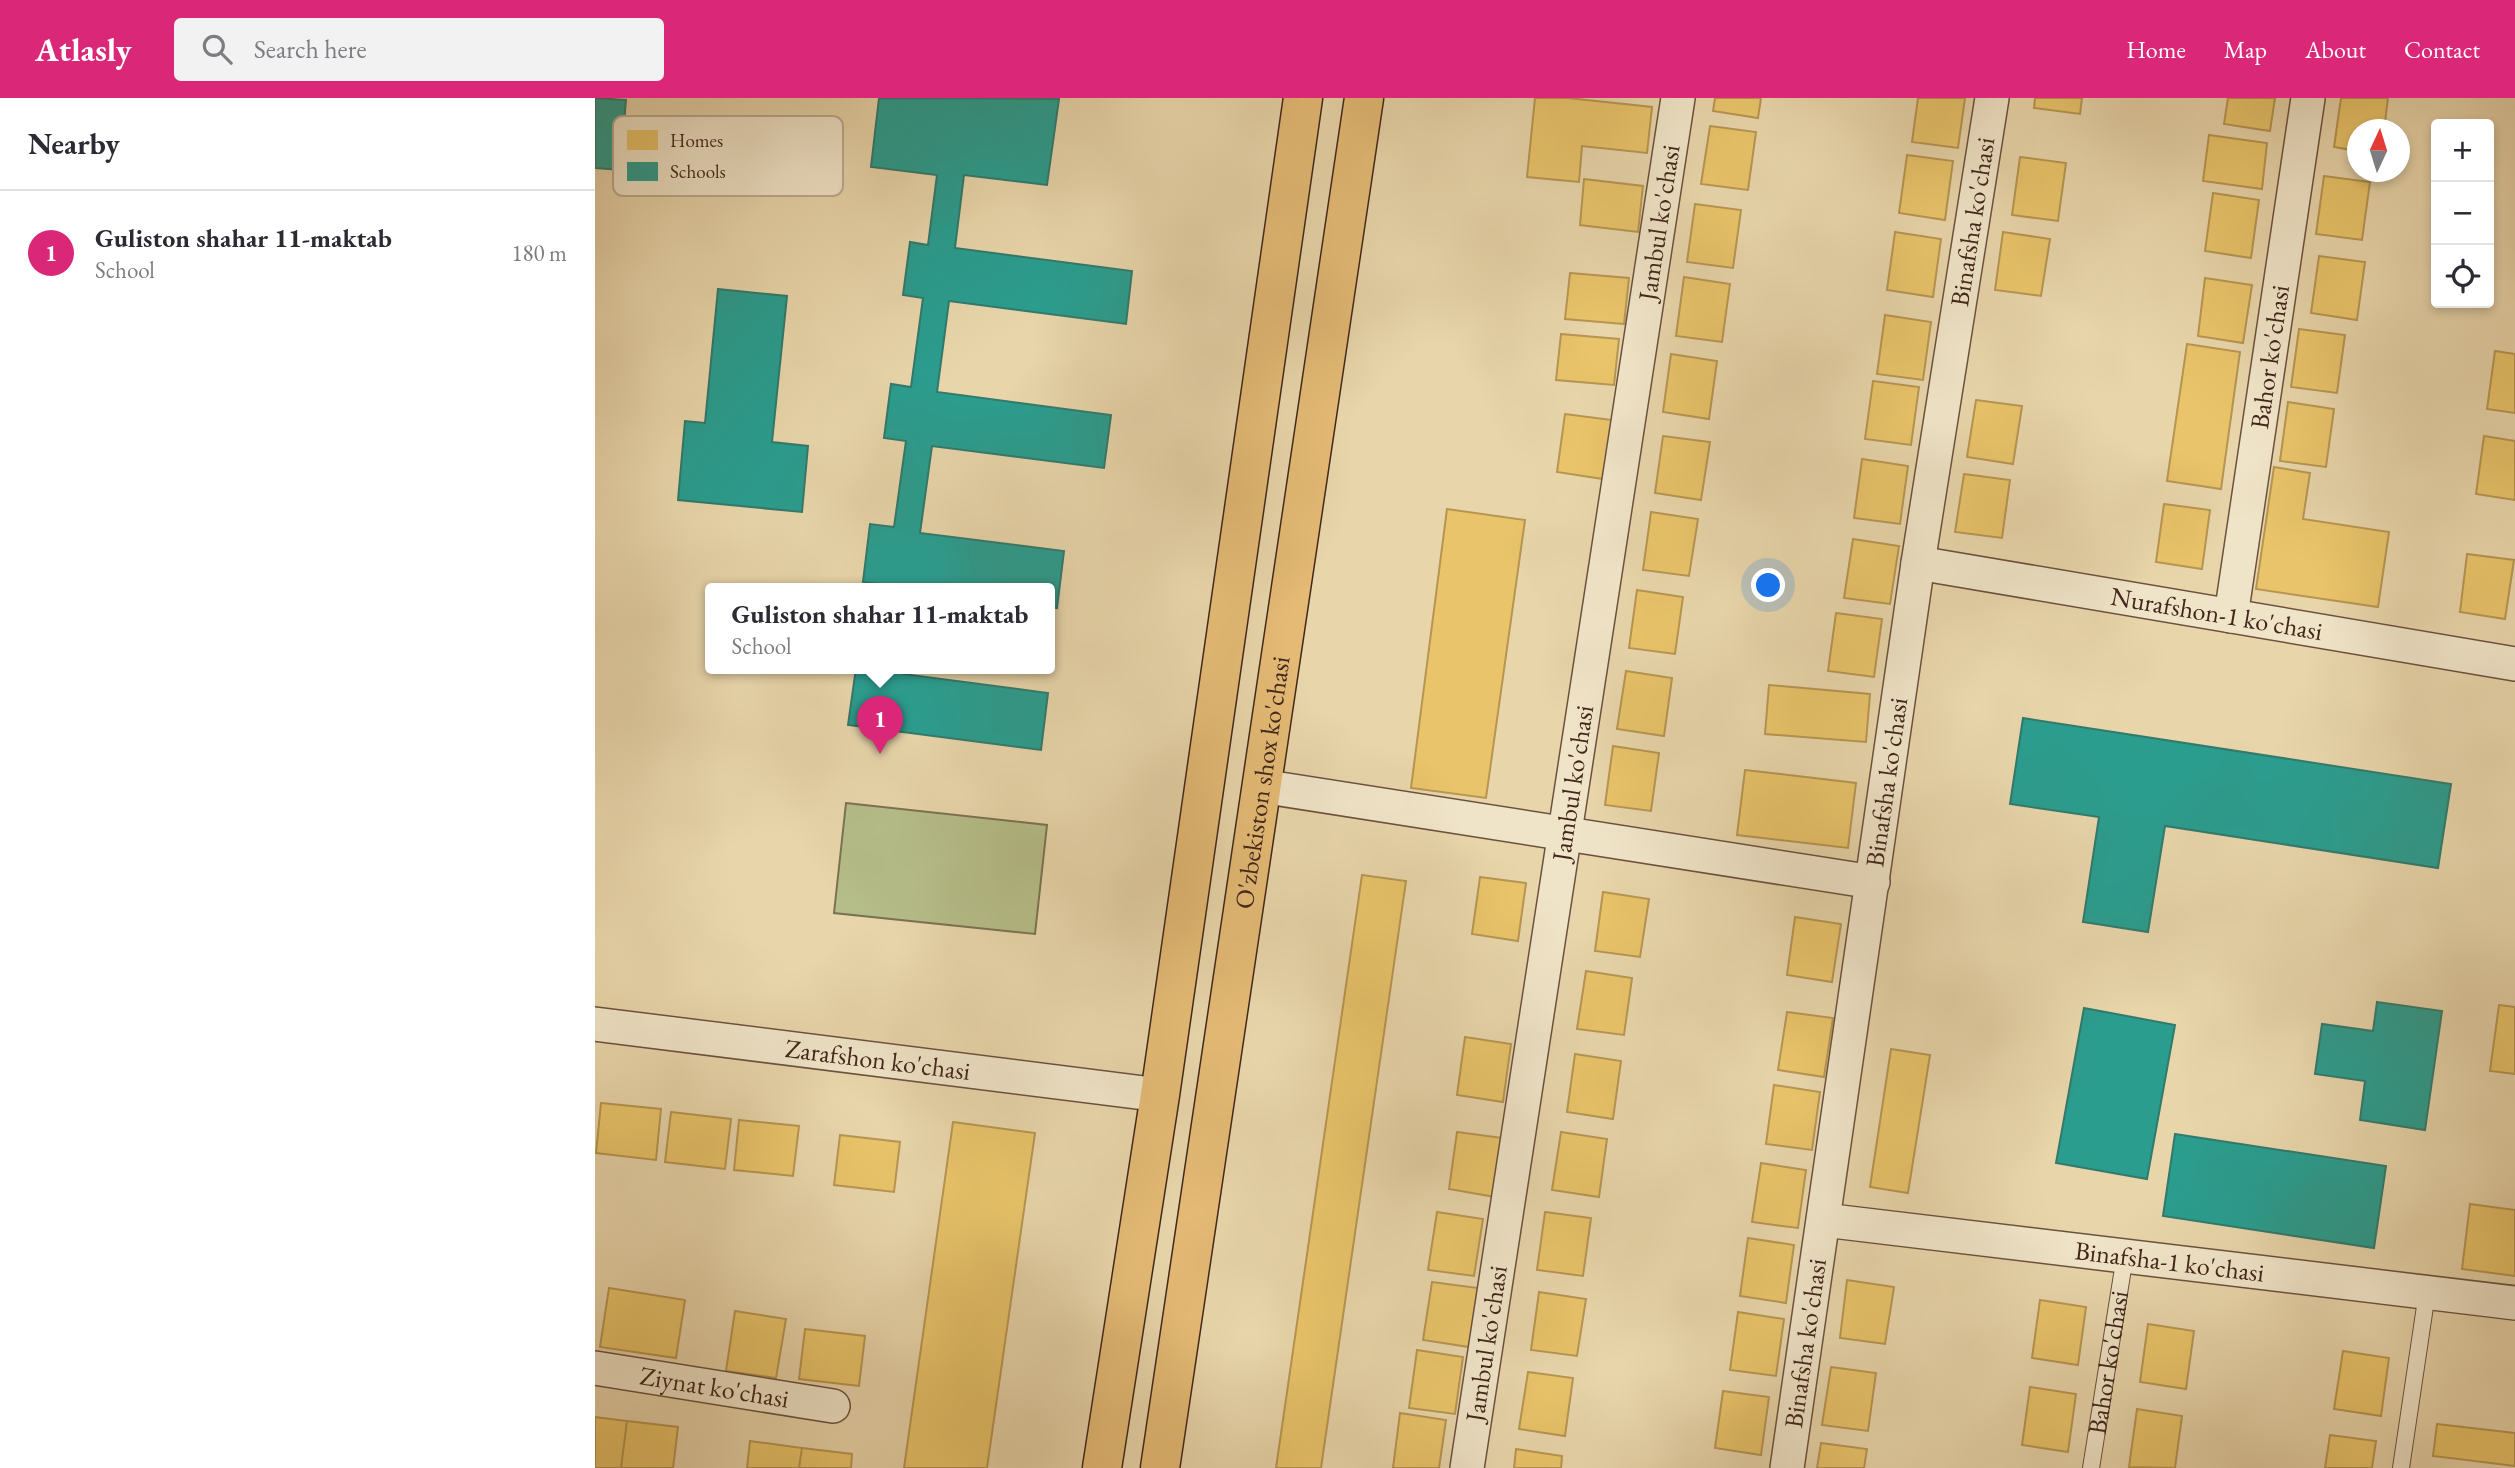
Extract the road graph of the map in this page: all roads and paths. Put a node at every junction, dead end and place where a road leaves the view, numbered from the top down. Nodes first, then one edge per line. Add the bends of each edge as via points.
1 (1303, 98) edge
2 (1364, 98) edge
3 (1678, 98) edge
4 (1992, 98) edge
5 (2308, 98) edge
6 (1918, 563) junction
7 (2231, 616) junction
8 (2515, 661) edge
9 (1261, 786) junction
10 (1565, 834) junction
11 (1873, 882) junction
12 (595, 1024) edge
13 (1160, 1095) junction
14 (1824, 1220) junction
15 (2125, 1256) junction
16 (2427, 1293) junction
17 (2515, 1303) edge
18 (595, 1368) edge
19 (833, 1406) dead end
20 (1102, 1468) edge
21 (1160, 1468) edge
22 (1467, 1468) edge
23 (1787, 1468) edge
24 (2091, 1468) edge
25 (2401, 1468) edge

1 - 13 main road
2 - 9 main road, O'zbekiston shox ko'chasi
3 - 10 street, Jambul ko'chasi
4 - 6 street, Binafsha ko'chasi
5 - 7 street, Bahor ko'chasi
6 - 7 street, Nurafshon-1 ko'chasi
6 - 11 street, Binafsha ko'chasi
7 - 8 street, Nurafshon-1 ko'chasi
9 - 10 street
9 - 21 main road, O'zbekiston shox ko'chasi
10 - 11 street
10 - 22 street, Jambul ko'chasi
11 - 14 street, Binafsha ko'chasi
12 - 13 street, Zarafshon ko'chasi
13 - 20 main road
14 - 15 street, Binafsha-1 ko'chasi
14 - 23 street, Binafsha ko'chasi
15 - 16 street, Binafsha-1 ko'chasi
15 - 24 lane, Bahor ko'chasi
16 - 17 street, Binafsha-1 ko'chasi
16 - 25 lane
18 - 19 street, Ziynat ko'chasi

